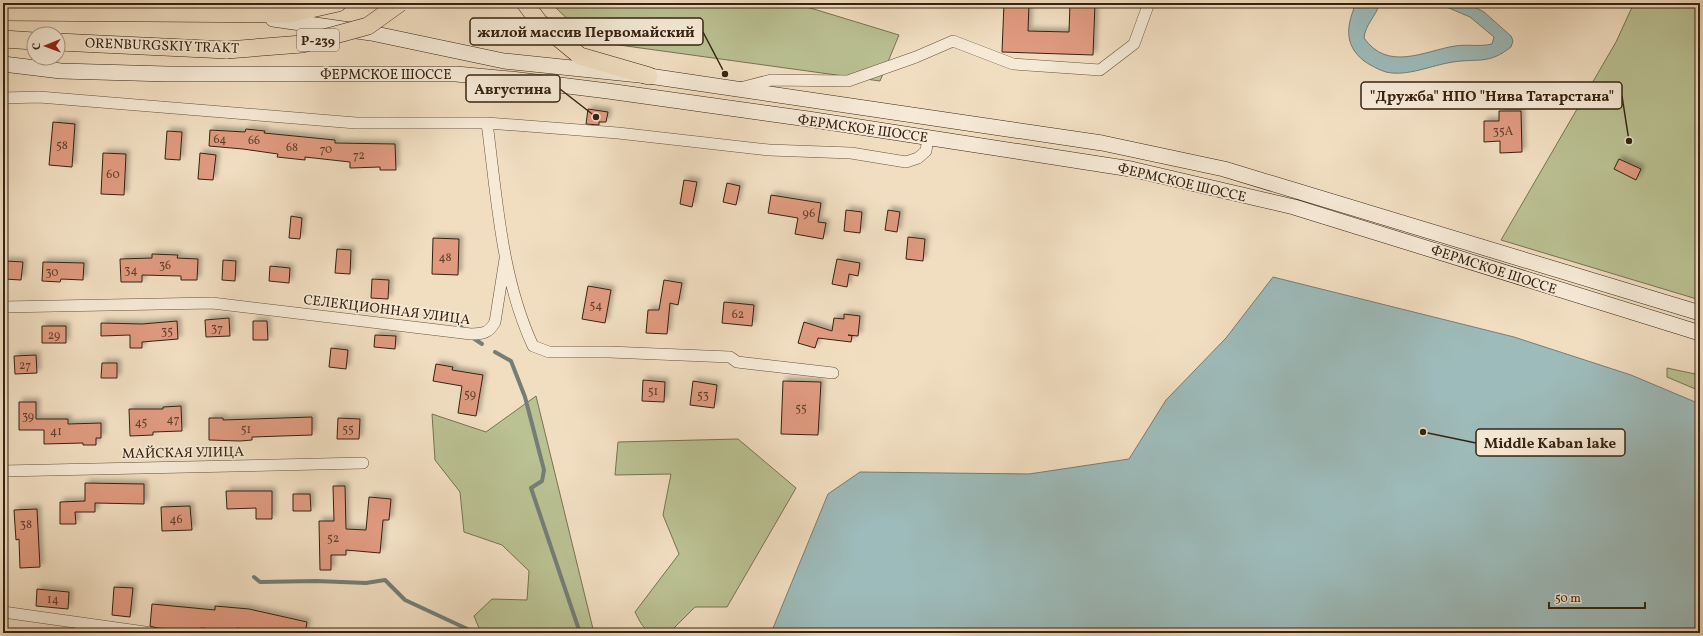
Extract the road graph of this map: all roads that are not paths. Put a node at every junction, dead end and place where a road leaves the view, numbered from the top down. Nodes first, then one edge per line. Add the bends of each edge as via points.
1 (338, 3) edge
2 (400, 3) edge
3 (525, 3) edge
4 (1150, 3) edge
5 (3, 12) edge
6 (240, 14) junction
7 (3, 39) edge
8 (26, 40) edge
9 (66, 42) edge
10 (3, 64) edge
11 (649, 76) junction
12 (736, 89) junction
13 (3, 98) edge
14 (487, 123) junction
15 (928, 137) junction
16 (505, 259) junction
17 (3, 307) edge
18 (1700, 313) edge
19 (1700, 333) edge
20 (833, 373) dead end
21 (363, 463) dead end
22 (3, 471) edge
23 (3, 612) edge
24 (152, 633) edge

1 - 6 main road, ORENBURGSKIY TRAKT / Р-239 via 289,14
2 - 9 main road, ORENBURGSKIY TRAKT / Р-239, bridge via 368,26 302,44 227,50
3 - 11 main road via 539,22 580,56
4 - 12 street via 1134,44 1100,70 1013,64 953,41 916,58 848,81 771,80
5 - 6 main road, ORENBURGSKIY TRAKT / Р-239
6 - 11 main road, ФЕРМСКОЕ ШОССЕ via 371,33 504,61
7 - 8 main road
10 - 15 main road, ФЕРМСКОЕ ШОССЕ via 69,72 456,74 608,91
11 - 12 main road, ФЕРМСКОЕ ШОССЕ
12 - 18 main road, ФЕРМСКОЕ ШОССЕ via 1102,143 1224,169
13 - 14 street via 40,97 356,124
14 - 15 street via 618,133 769,150 851,153 906,162 918,158 926,151
14 - 16 street
15 - 19 main road, ФЕРМСКОЕ ШОССЕ via 1131,169 1294,207
16 - 17 street, СЕЛЕКЦИОННАЯ УЛИЦА via 494,322 490,330 482,334 212,303
16 - 20 street via 526,331 533,346 549,352 730,356 737,362
21 - 22 street, МАЙСКАЯ УЛИЦА
23 - 24 street

